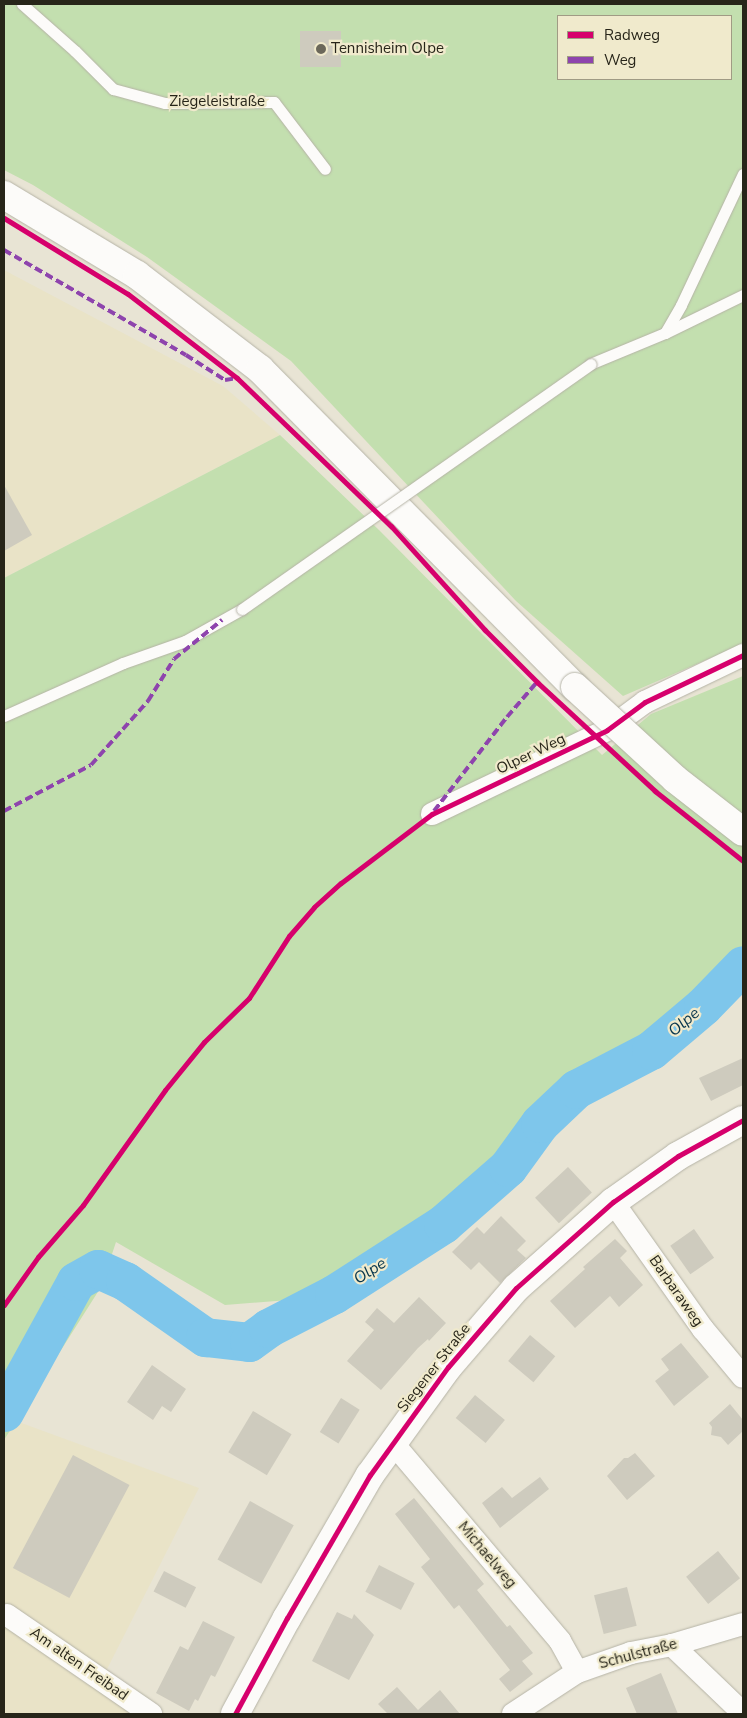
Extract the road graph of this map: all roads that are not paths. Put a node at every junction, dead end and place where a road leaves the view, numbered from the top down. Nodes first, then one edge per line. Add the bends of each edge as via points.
1 (22, 4) edge
2 (325, 169) dead end
3 (743, 174) edge
4 (4, 195) edge
5 (743, 295) edge
6 (665, 332) junction
7 (743, 655) edge
8 (4, 716) edge
9 (432, 814) dead end
10 (743, 832) edge
11 (743, 1120) edge
12 (613, 1202) junction
13 (743, 1377) edge
14 (392, 1442) junction
15 (7, 1615) dead end
16 (743, 1624) edge
17 (672, 1645) junction
18 (577, 1672) junction
19 (743, 1713) edge
20 (152, 1714) edge
21 (235, 1714) edge
22 (513, 1714) edge

1 - 2 lane, Ziegeleistraße via 113,90 165,103 274,102
3 - 6 lane
4 - 10 main road, bridge via 136,276 260,369 575,686 675,779
5 - 6 lane
6 - 8 lane, bridge via 590,364 242,609 186,641 123,663
7 - 9 street, Olper Weg via 646,702 608,730
11 - 12 main road, Siegener Straße via 678,1156
12 - 13 street, Barbaraweg via 703,1330
12 - 14 main road, Siegener Straße via 516,1288 448,1367
14 - 18 street, Michaelweg via 560,1641
14 - 21 main road, Siegener Straße via 360,1492
15 - 20 street, Am alten Freibad
16 - 17 street, Schulstraße
17 - 18 street, Schulstraße via 631,1653
17 - 19 street
18 - 22 street, Schulstraße

